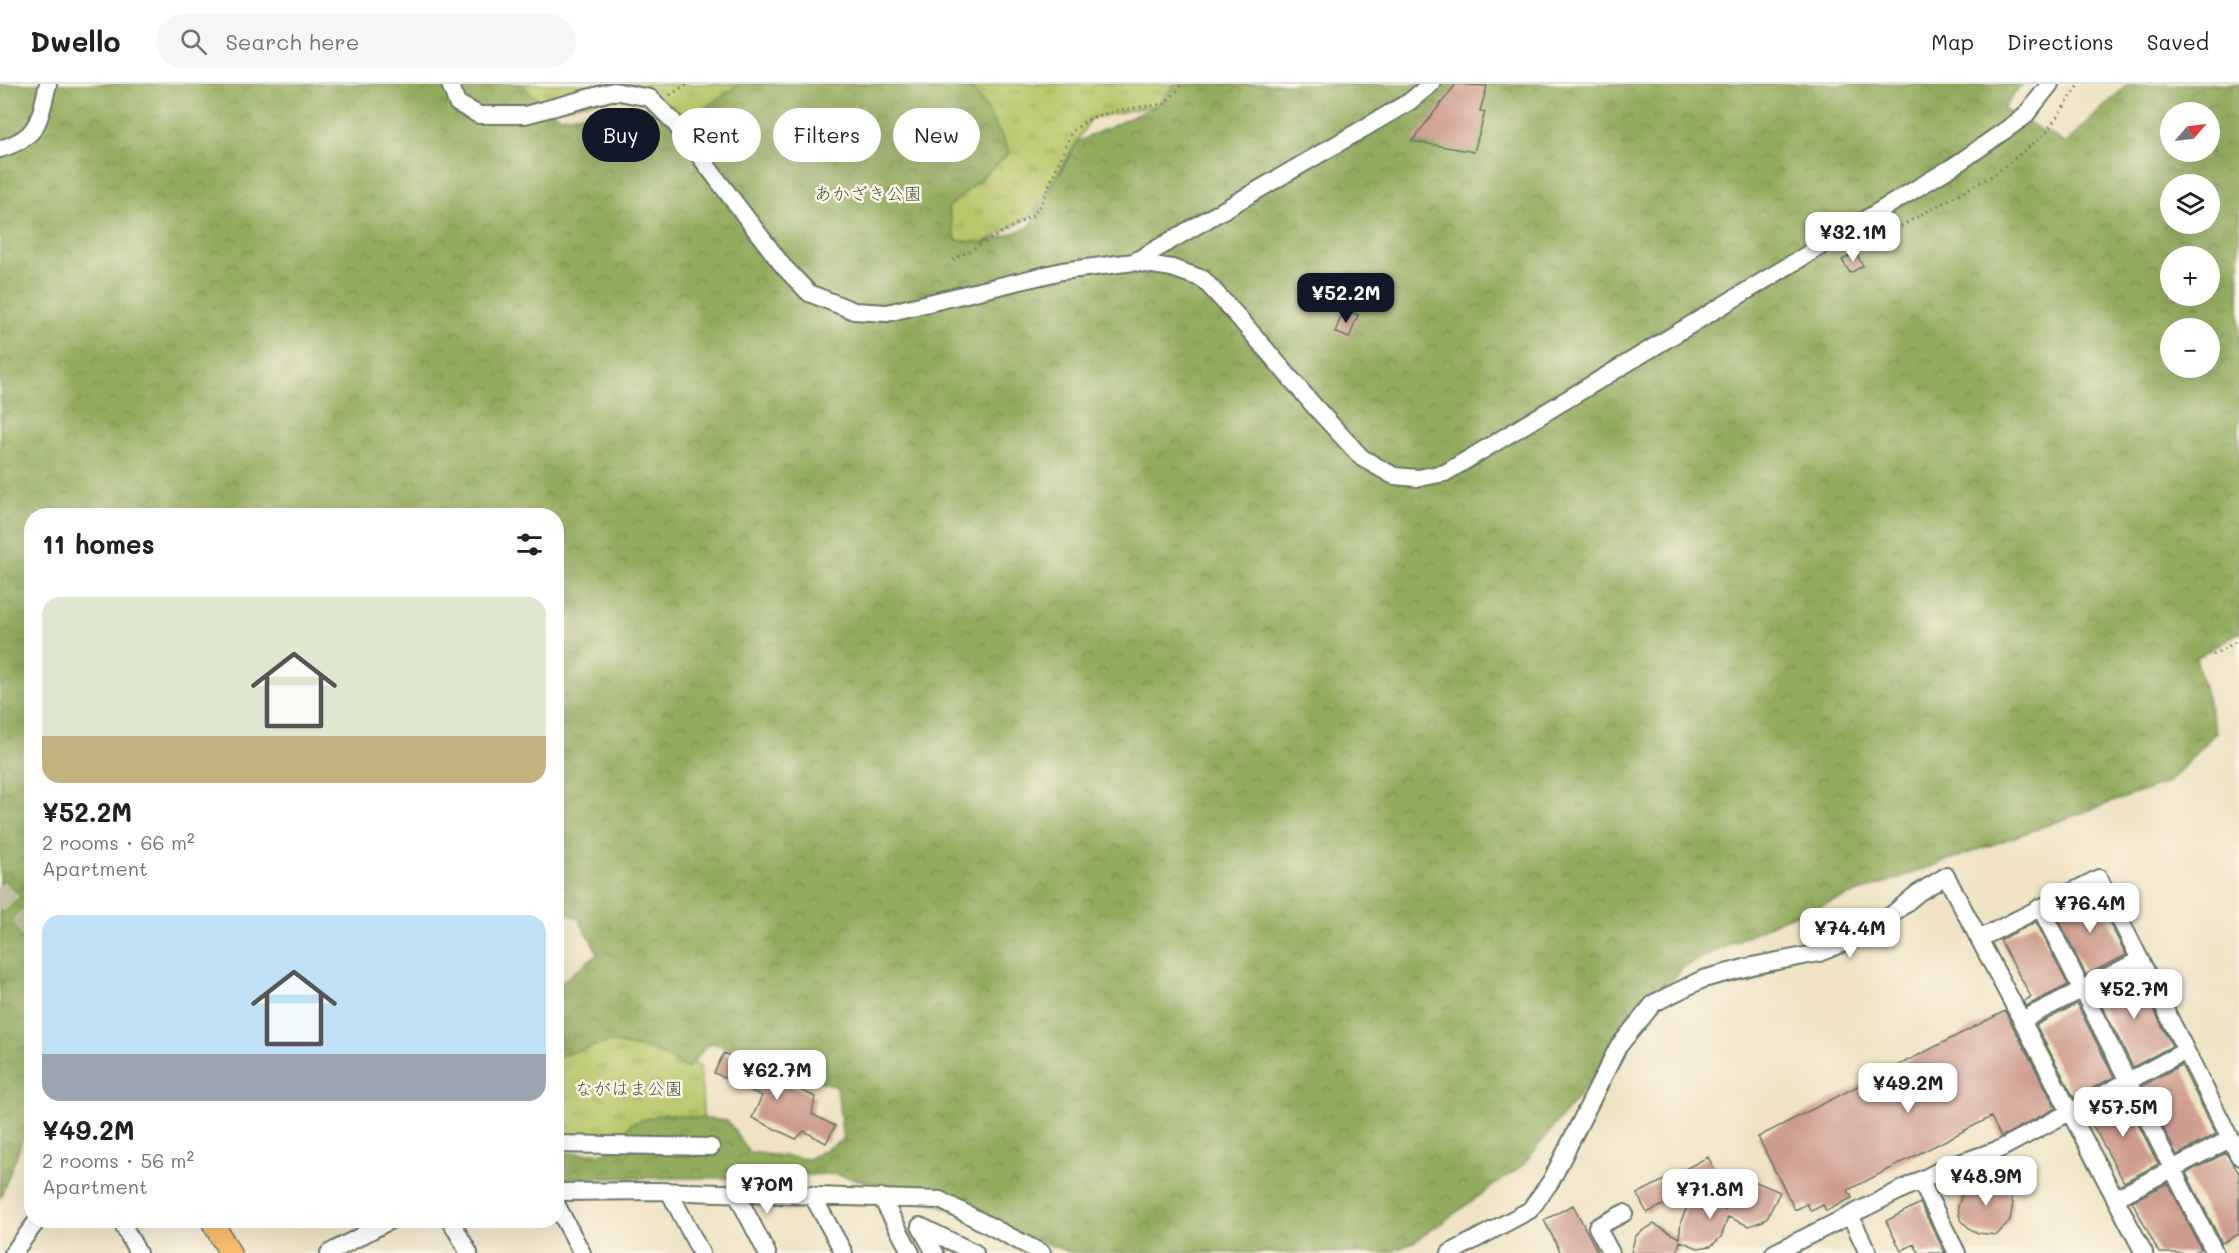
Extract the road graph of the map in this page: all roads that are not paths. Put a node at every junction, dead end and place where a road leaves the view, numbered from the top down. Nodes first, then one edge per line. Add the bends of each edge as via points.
1 (48, 84) edge
2 (450, 84) edge
3 (1431, 84) edge
4 (2050, 84) edge
5 (0, 149) edge
6 (1134, 262) junction
7 (2040, 907) junction
8 (1979, 939) junction
9 (2140, 960) junction
10 (2082, 990) junction
11 (2022, 1020) junction
12 (2185, 1051) junction
13 (2128, 1081) junction
14 (2070, 1112) junction
15 (2230, 1139) junction
16 (564, 1144) edge
17 (711, 1147) dead end
18 (2239, 1156) edge
19 (2172, 1169) junction
20 (1920, 1180) junction
21 (669, 1191) junction
22 (564, 1192) edge
23 (736, 1193) junction
24 (812, 1195) junction
25 (881, 1197) junction
26 (2116, 1198) junction
27 (1624, 1213) dead end
28 (1850, 1215) junction
29 (564, 1219) edge
30 (32, 1228) edge
31 (123, 1228) edge
32 (216, 1228) edge
33 (379, 1228) edge
34 (455, 1228) edge
35 (350, 1248) edge
36 (133, 1251) edge
37 (1460, 1251) edge
38 (13, 1253) edge
39 (230, 1253) edge
40 (329, 1253) edge
41 (469, 1253) edge
42 (582, 1253) edge
43 (701, 1253) edge
44 (767, 1253) edge
45 (844, 1253) edge
46 (911, 1253) edge
47 (934, 1253) edge
48 (975, 1253) edge
49 (1042, 1253) edge
50 (1611, 1253) edge
51 (1774, 1253) edge
52 (1868, 1253) edge
53 (1957, 1253) edge
54 (2144, 1253) edge
55 (2215, 1253) edge

1 - 5 street via 36,128 16,144
2 - 6 street via 457,103 479,115 525,115 614,91 650,98 673,121 783,266 809,293 854,311 887,313 1062,271
3 - 6 street via 1410,102
4 - 6 street via 2024,117 1957,164 1444,473 1418,478 1394,476 1362,458 1203,279 1172,267
7 - 8 street
7 - 9 street via 2099,878
7 - 10 street
8 - 11 street
8 - 37 street via 1946,876 1863,935 1819,953 1703,979 1654,1003 1618,1047 1551,1181 1530,1210
9 - 10 street
9 - 12 street
10 - 11 street
10 - 13 street
11 - 14 street
12 - 13 street
12 - 15 street
13 - 14 street
13 - 19 street
14 - 20 street via 2000,1149
14 - 26 street
15 - 18 street
15 - 19 street
16 - 17 street
19 - 26 street
19 - 55 street
20 - 28 street
20 - 53 street
21 - 22 street
21 - 23 street
21 - 43 street
23 - 24 street
23 - 44 street
24 - 25 street
24 - 45 street
25 - 46 street
25 - 49 street via 940,1200
26 - 54 street
27 - 50 street via 1598,1227
28 - 51 street
28 - 52 street
29 - 42 street
30 - 38 street
31 - 36 street
32 - 39 main road
33 - 35 street
34 - 41 street
35 - 40 street
47 - 48 street via 920,1226

